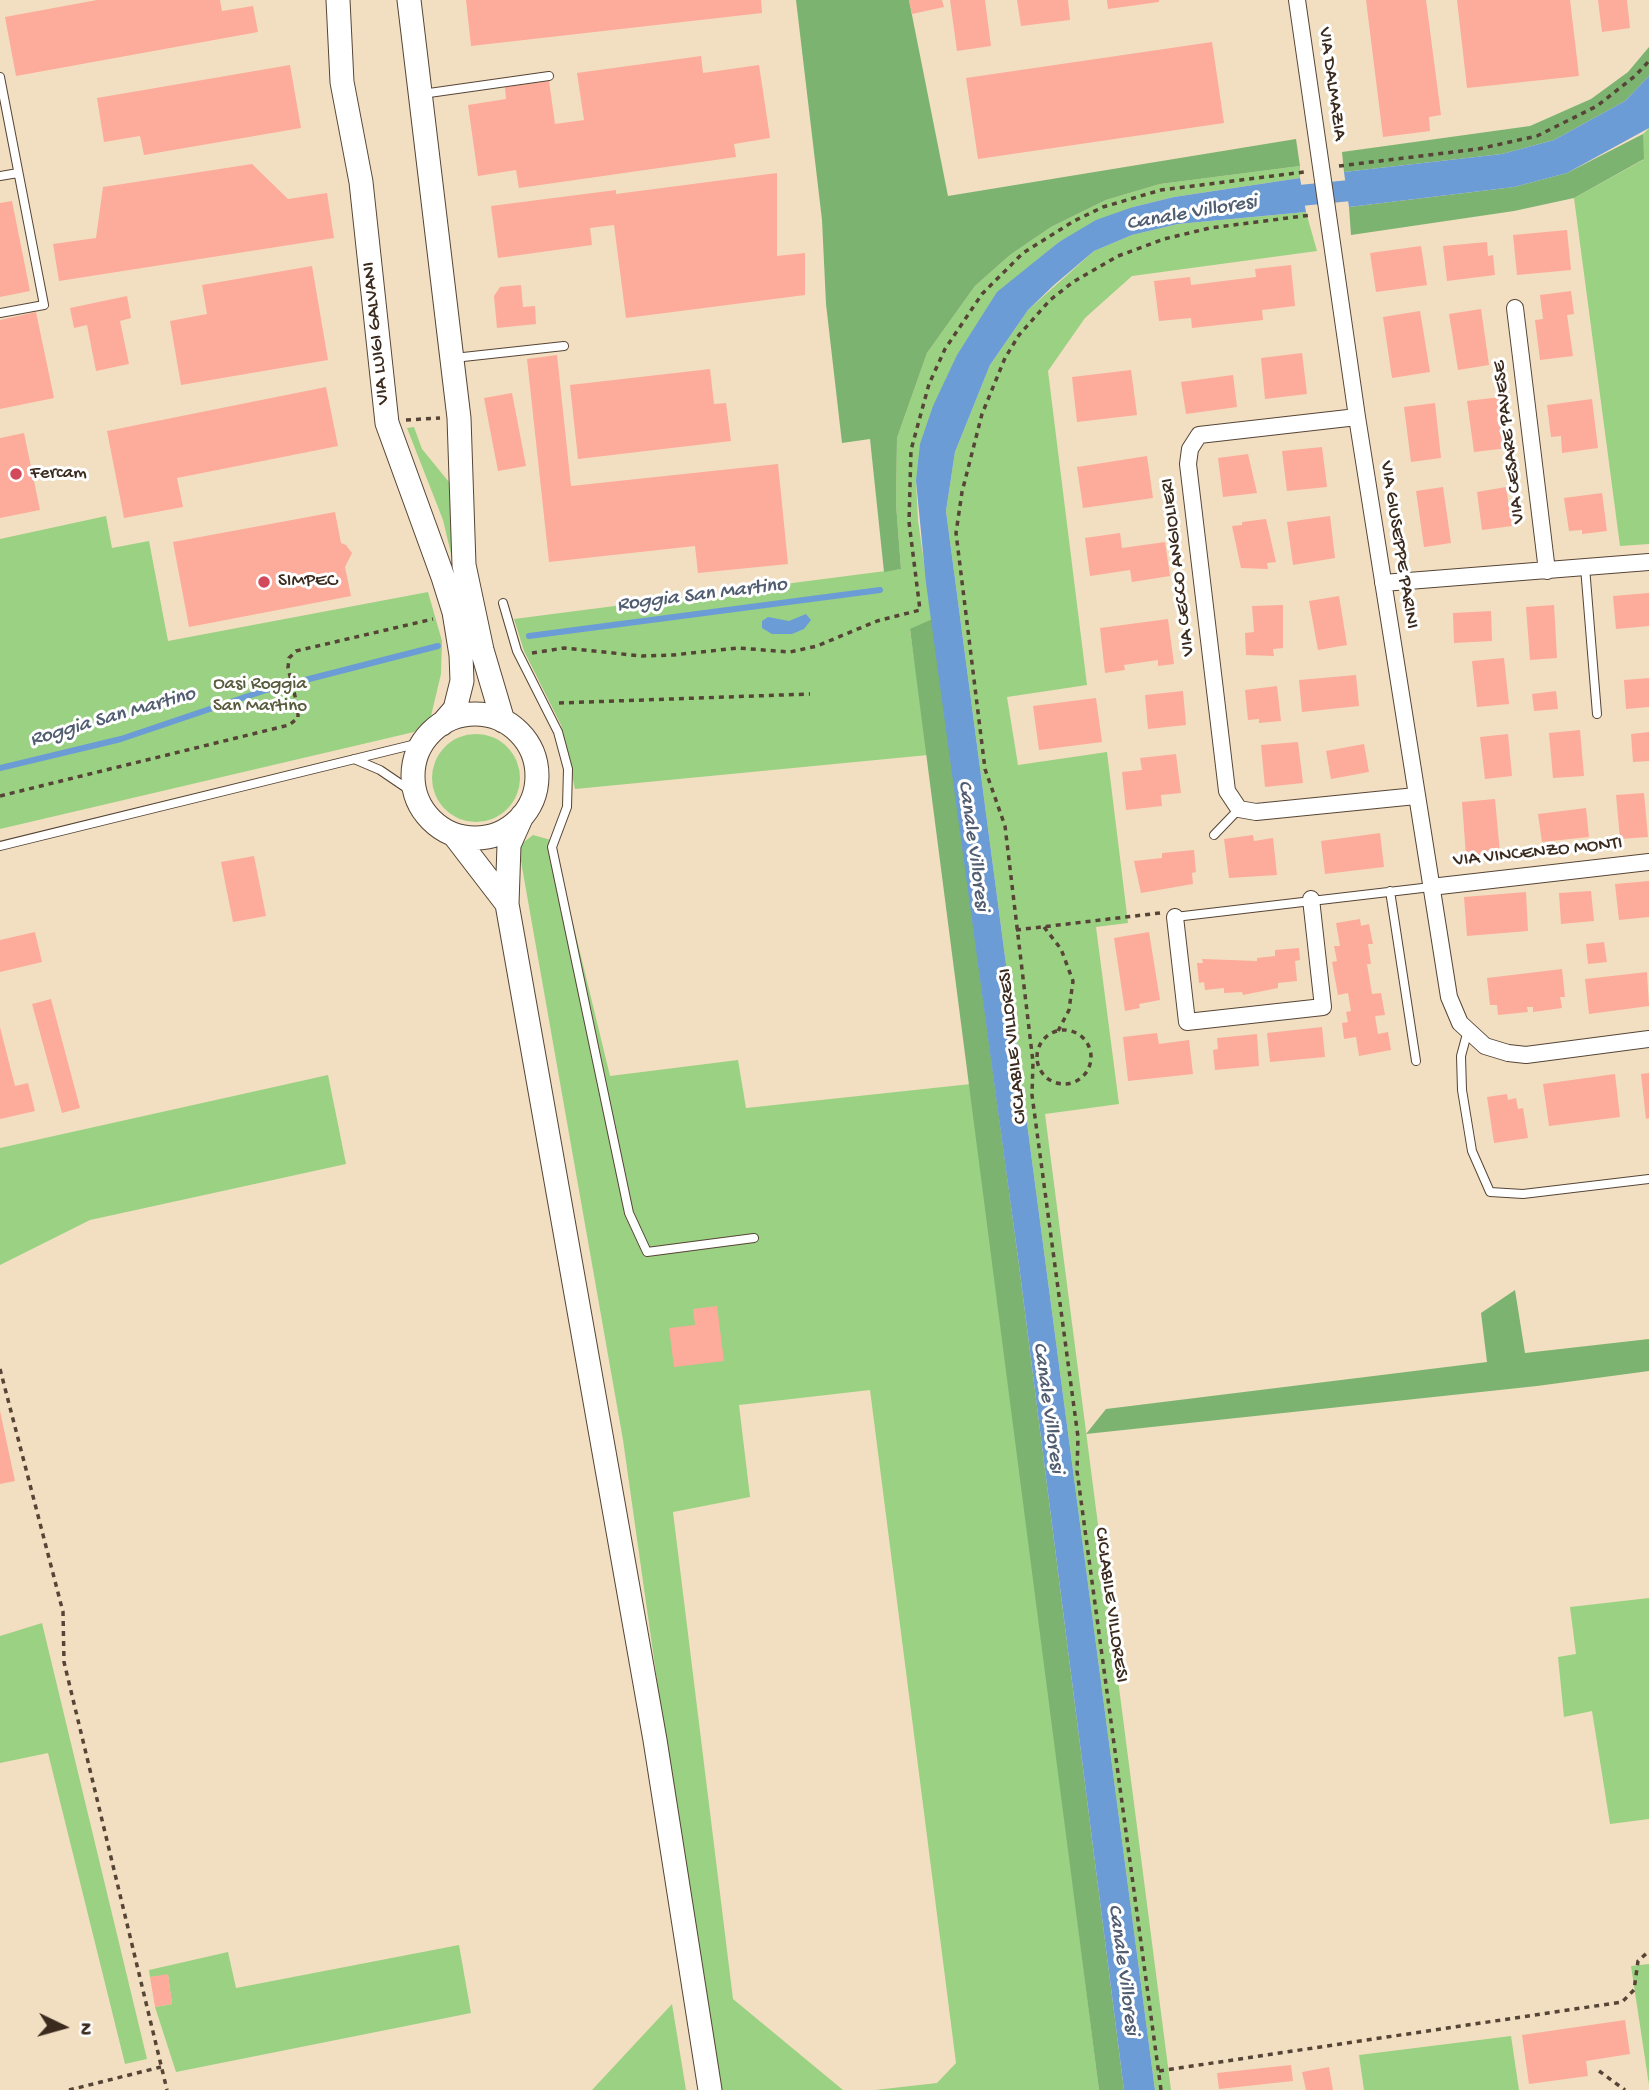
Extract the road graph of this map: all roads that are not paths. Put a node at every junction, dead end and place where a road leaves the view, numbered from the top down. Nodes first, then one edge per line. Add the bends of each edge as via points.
1 (338, 0) edge
2 (409, 0) edge
3 (1297, 0) edge
4 (549, 76) dead end
5 (0, 77) edge
6 (419, 95) junction
7 (18, 173) junction
8 (0, 176) edge
9 (1328, 209) joint
10 (1515, 308) dead end
11 (0, 313) edge
12 (564, 346) dead end
13 (451, 358) junction
14 (1357, 417) junction
15 (1649, 562) edge
16 (1585, 567) junction
17 (1547, 571) junction
18 (1383, 583) junction
19 (503, 603) dead end
20 (471, 653) junction
21 (1597, 714) dead end
22 (503, 721) junction
23 (442, 724) junction
24 (424, 742) junction
25 (354, 759) junction
26 (1416, 796) junction
27 (419, 802) junction
28 (1239, 809) junction
29 (523, 816) junction
30 (454, 835) junction
31 (1214, 835) dead end
32 (0, 846) edge
33 (1649, 862) edge
34 (1431, 887) junction
35 (1390, 891) junction
36 (1311, 899) junction
37 (507, 904) junction
38 (1175, 917) joint
39 (1468, 1030) junction
40 (1649, 1040) edge
41 (1416, 1061) dead end
42 (1649, 1179) edge
43 (754, 1238) dead end
44 (710, 2090) edge

1 - 20 main road, VIA LUIGI GALVANI via 341,82 361,182 387,423
2 - 6 main road
3 - 9 street, VIA DALMAZIA via 1331,173
4 - 6 lane
5 - 7 lane
6 - 13 main road
7 - 8 lane
7 - 11 lane via 44,305
9 - 14 street, VIA GIUSEPPE PARINI
10 - 17 street, VIA CESARE PAVESE
12 - 13 lane
13 - 20 main road via 459,418
14 - 18 street, VIA GIUSEPPE PARINI
14 - 28 street, VIA CECCO ANGIOLIERI via 1199,435 1190,449 1188,464 1227,791
15 - 16 street
16 - 17 street
16 - 21 lane
17 - 18 street
18 - 26 street, VIA GIUSEPPE PARINI
19 - 43 lane via 517,651 558,732 569,769 567,807 552,847 629,1213 647,1252
20 - 22 main road
20 - 23 main road via 455,709
22 - 23 main road via 472,714
22 - 29 main road via 521,734 536,764 537,786
23 - 24 main road
24 - 25 lane
24 - 27 main road via 415,761
25 - 27 lane via 380,771
25 - 32 lane
26 - 28 street via 1256,812
26 - 34 street, VIA GIUSEPPE PARINI
27 - 30 main road via 433,822
28 - 31 lane
29 - 30 main road via 491,836
29 - 37 main road via 509,845
30 - 37 main road
33 - 34 street, VIA VINCENZO MONTI
34 - 35 lane
34 - 39 street, VIA GIUSEPPE PARINI via 1449,998
35 - 36 lane
35 - 41 lane
36 - 38 lane
36 - 38 street via 1323,1007 1187,1022
37 - 44 main road via 655,1740
39 - 40 street, VIA GIUSEPPE PARINI via 1485,1046 1526,1055
39 - 42 lane via 1461,1056 1472,1151 1490,1192 1523,1194

